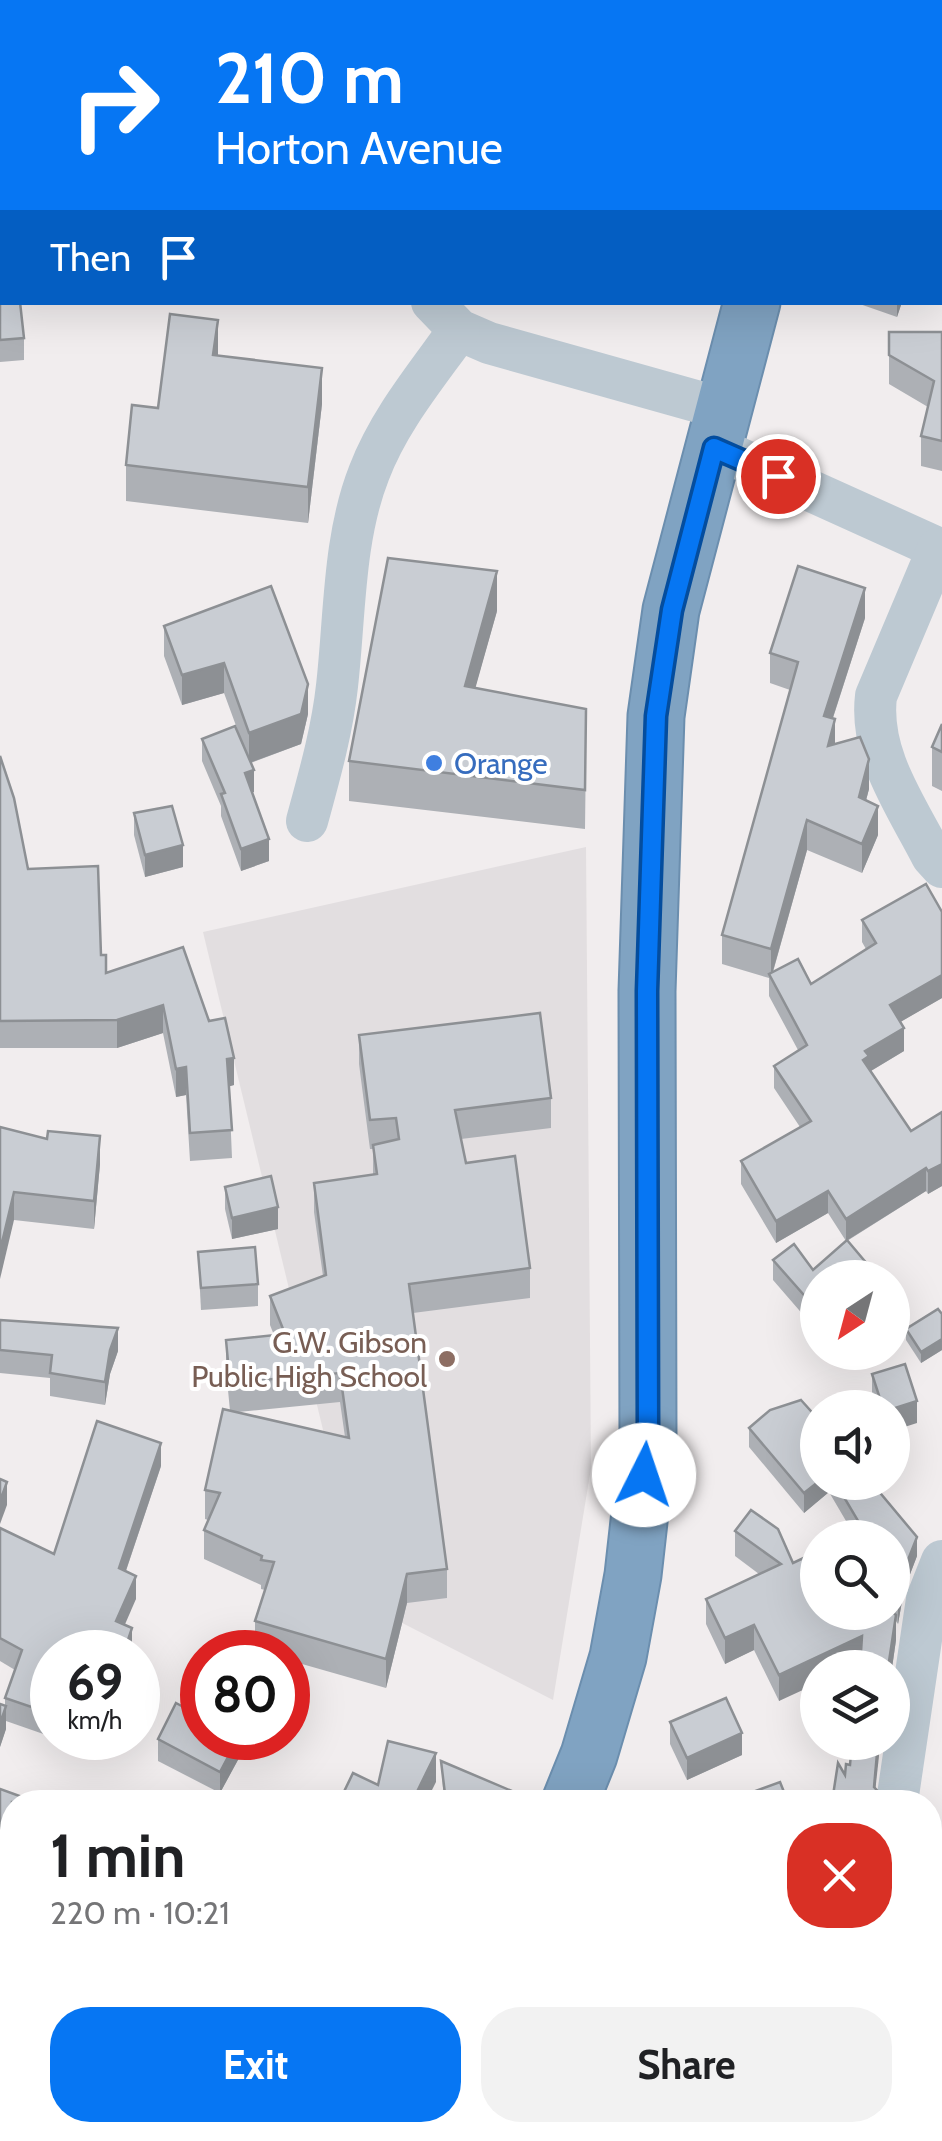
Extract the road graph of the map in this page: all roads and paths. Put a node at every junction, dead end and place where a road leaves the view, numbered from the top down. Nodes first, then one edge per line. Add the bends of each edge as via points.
1 (751, 305) edge
2 (445, 316) edge
3 (719, 428) junction
4 (940, 550) edge
5 (307, 822) dead end
6 (942, 867) edge
7 (942, 1561) edge
8 (575, 1790) edge
9 (900, 1790) edge

1 - 3 highway
2 - 3 street via 489,344
2 - 5 street via 362,492 334,714
3 - 4 street
3 - 8 highway via 672,610 656,716 647,991 648,1441 618,1656
4 - 6 street via 876,696 873,722 882,760
7 - 9 street via 927,1599

